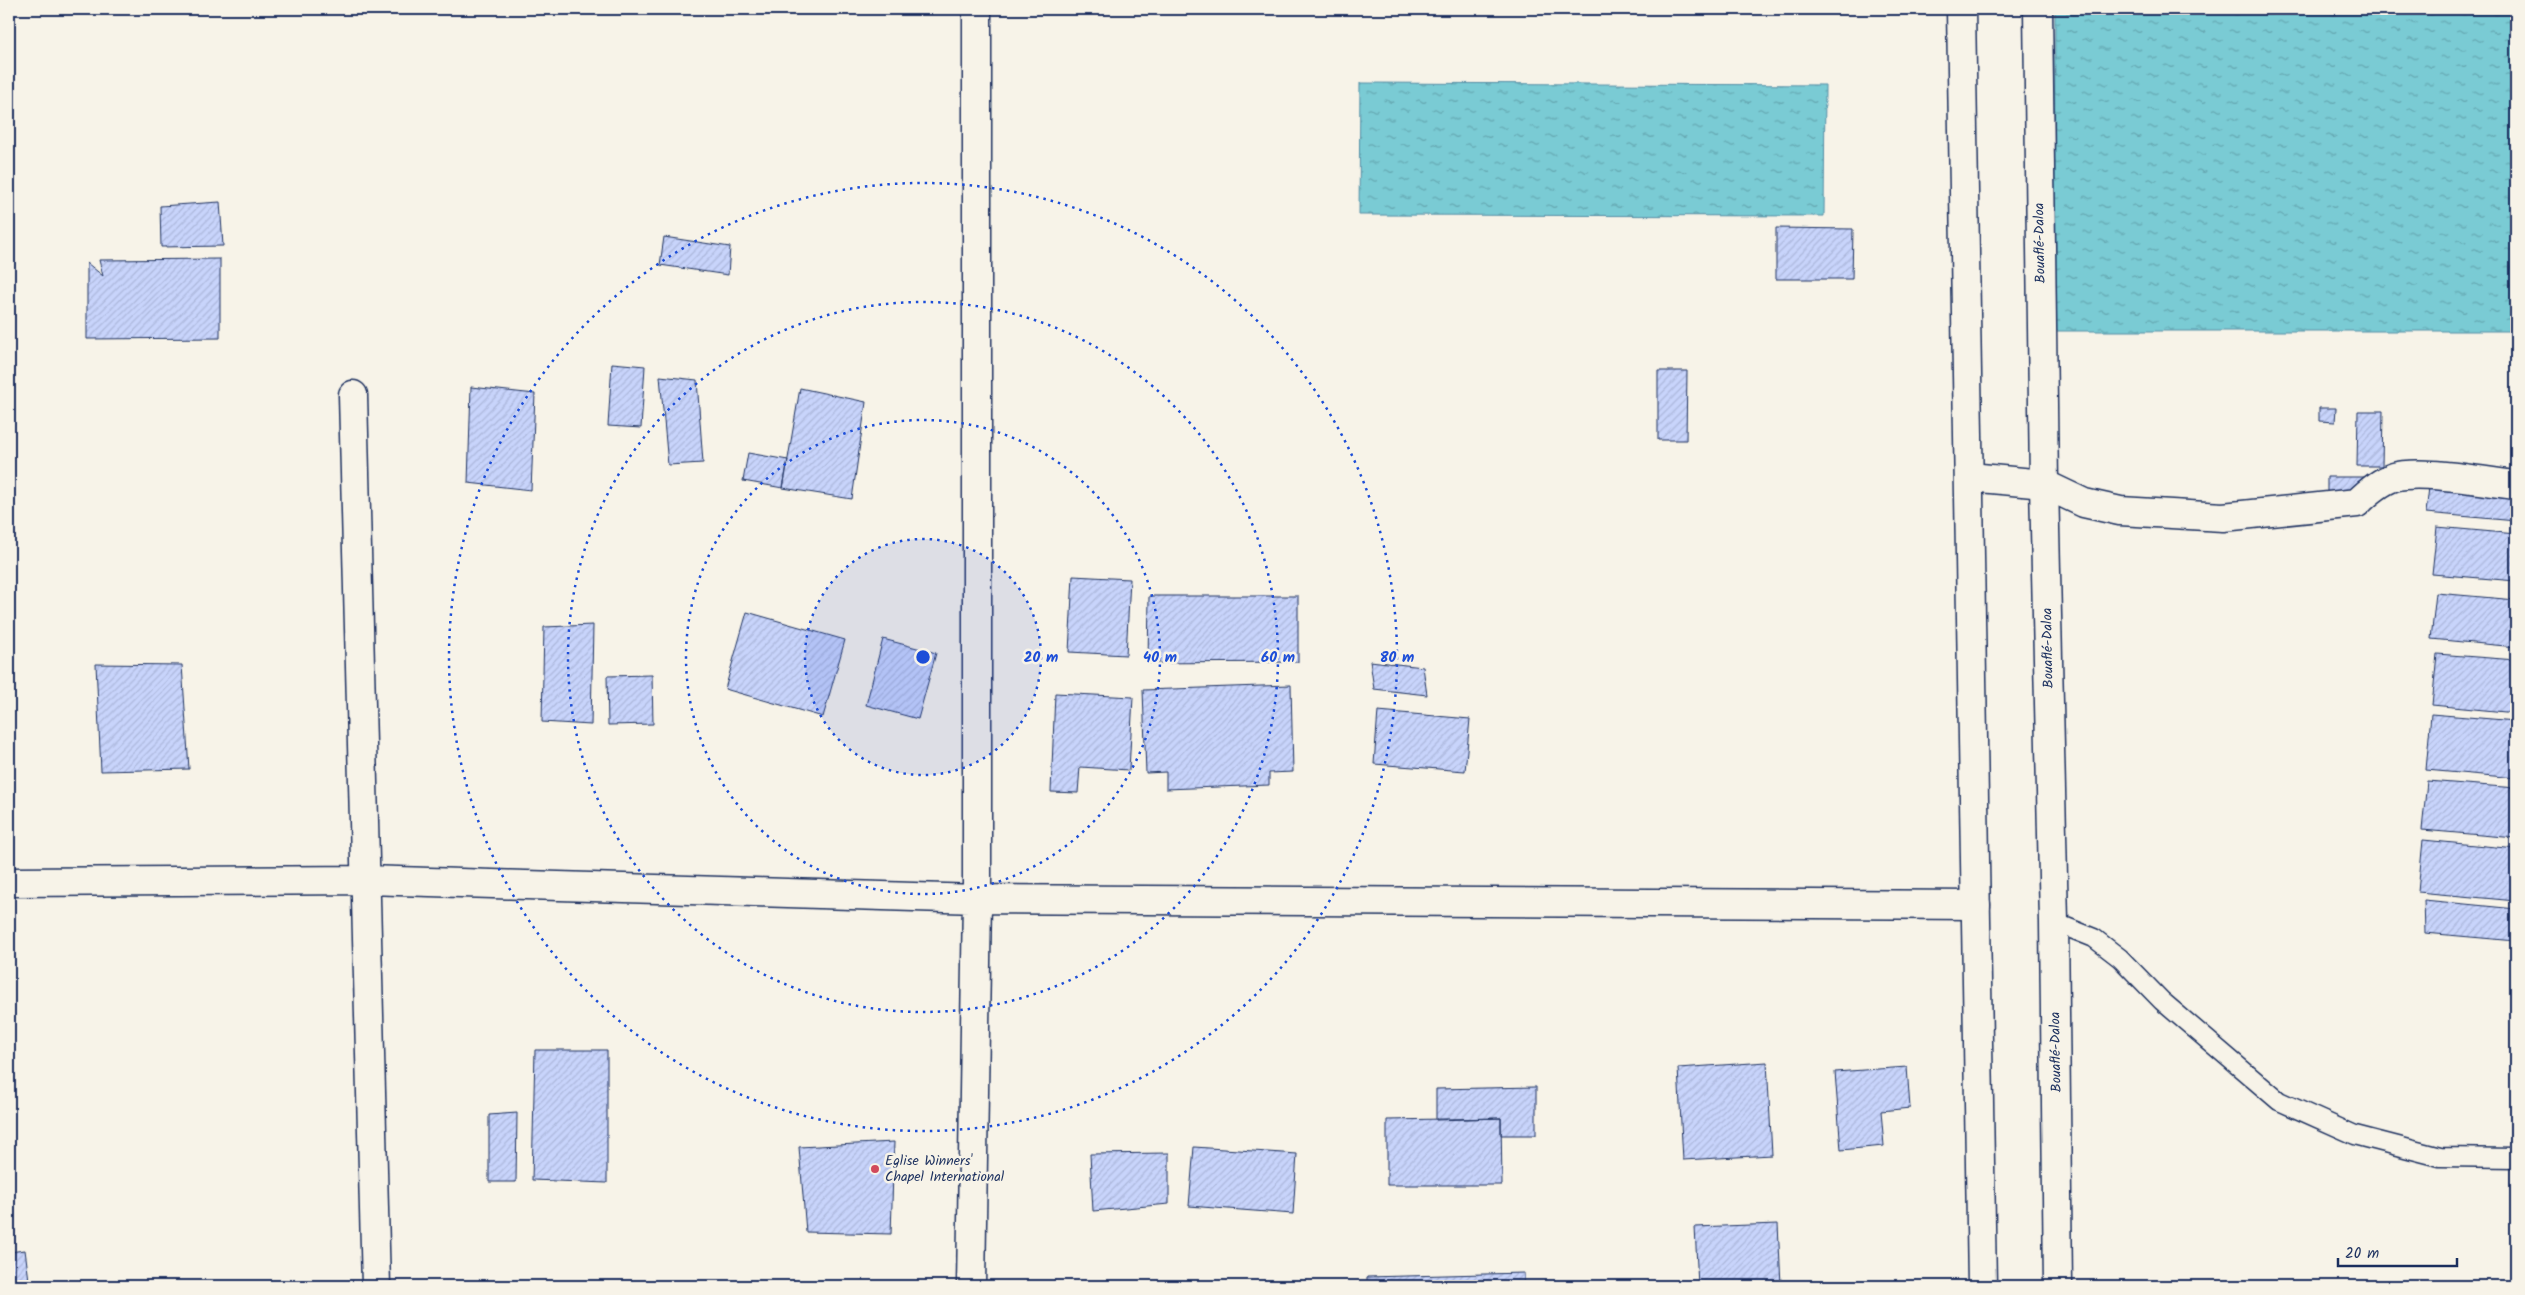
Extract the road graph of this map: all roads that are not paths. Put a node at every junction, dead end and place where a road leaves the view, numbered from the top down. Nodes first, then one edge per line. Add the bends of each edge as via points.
1 (977, 9) edge
2 (1961, 9) edge
3 (2038, 9) edge
4 (353, 395) dead end
5 (1970, 478) junction
6 (2044, 484) junction
7 (2516, 485) edge
8 (367, 880) junction
9 (9, 882) edge
10 (977, 898) junction
11 (1976, 905) junction
12 (2054, 922) junction
13 (2516, 1158) edge
14 (376, 1286) edge
15 (971, 1286) edge
16 (1982, 1286) edge
17 (2058, 1286) edge

1 - 10 main road
2 - 5 main road
3 - 6 main road, Bouaflé-Daloa
4 - 8 main road
5 - 6 main road
5 - 11 main road
6 - 7 main road via 2084,503 2120,511 2223,518 2357,503 2370,490 2394,477 2428,475
6 - 12 main road, Bouaflé-Daloa
8 - 9 main road
8 - 10 main road
8 - 14 main road
10 - 11 main road
10 - 15 main road
11 - 16 main road
12 - 13 lane via 2094,938 2120,958 2162,1001 2280,1101 2355,1135 2440,1158
12 - 17 main road, Bouaflé-Daloa

